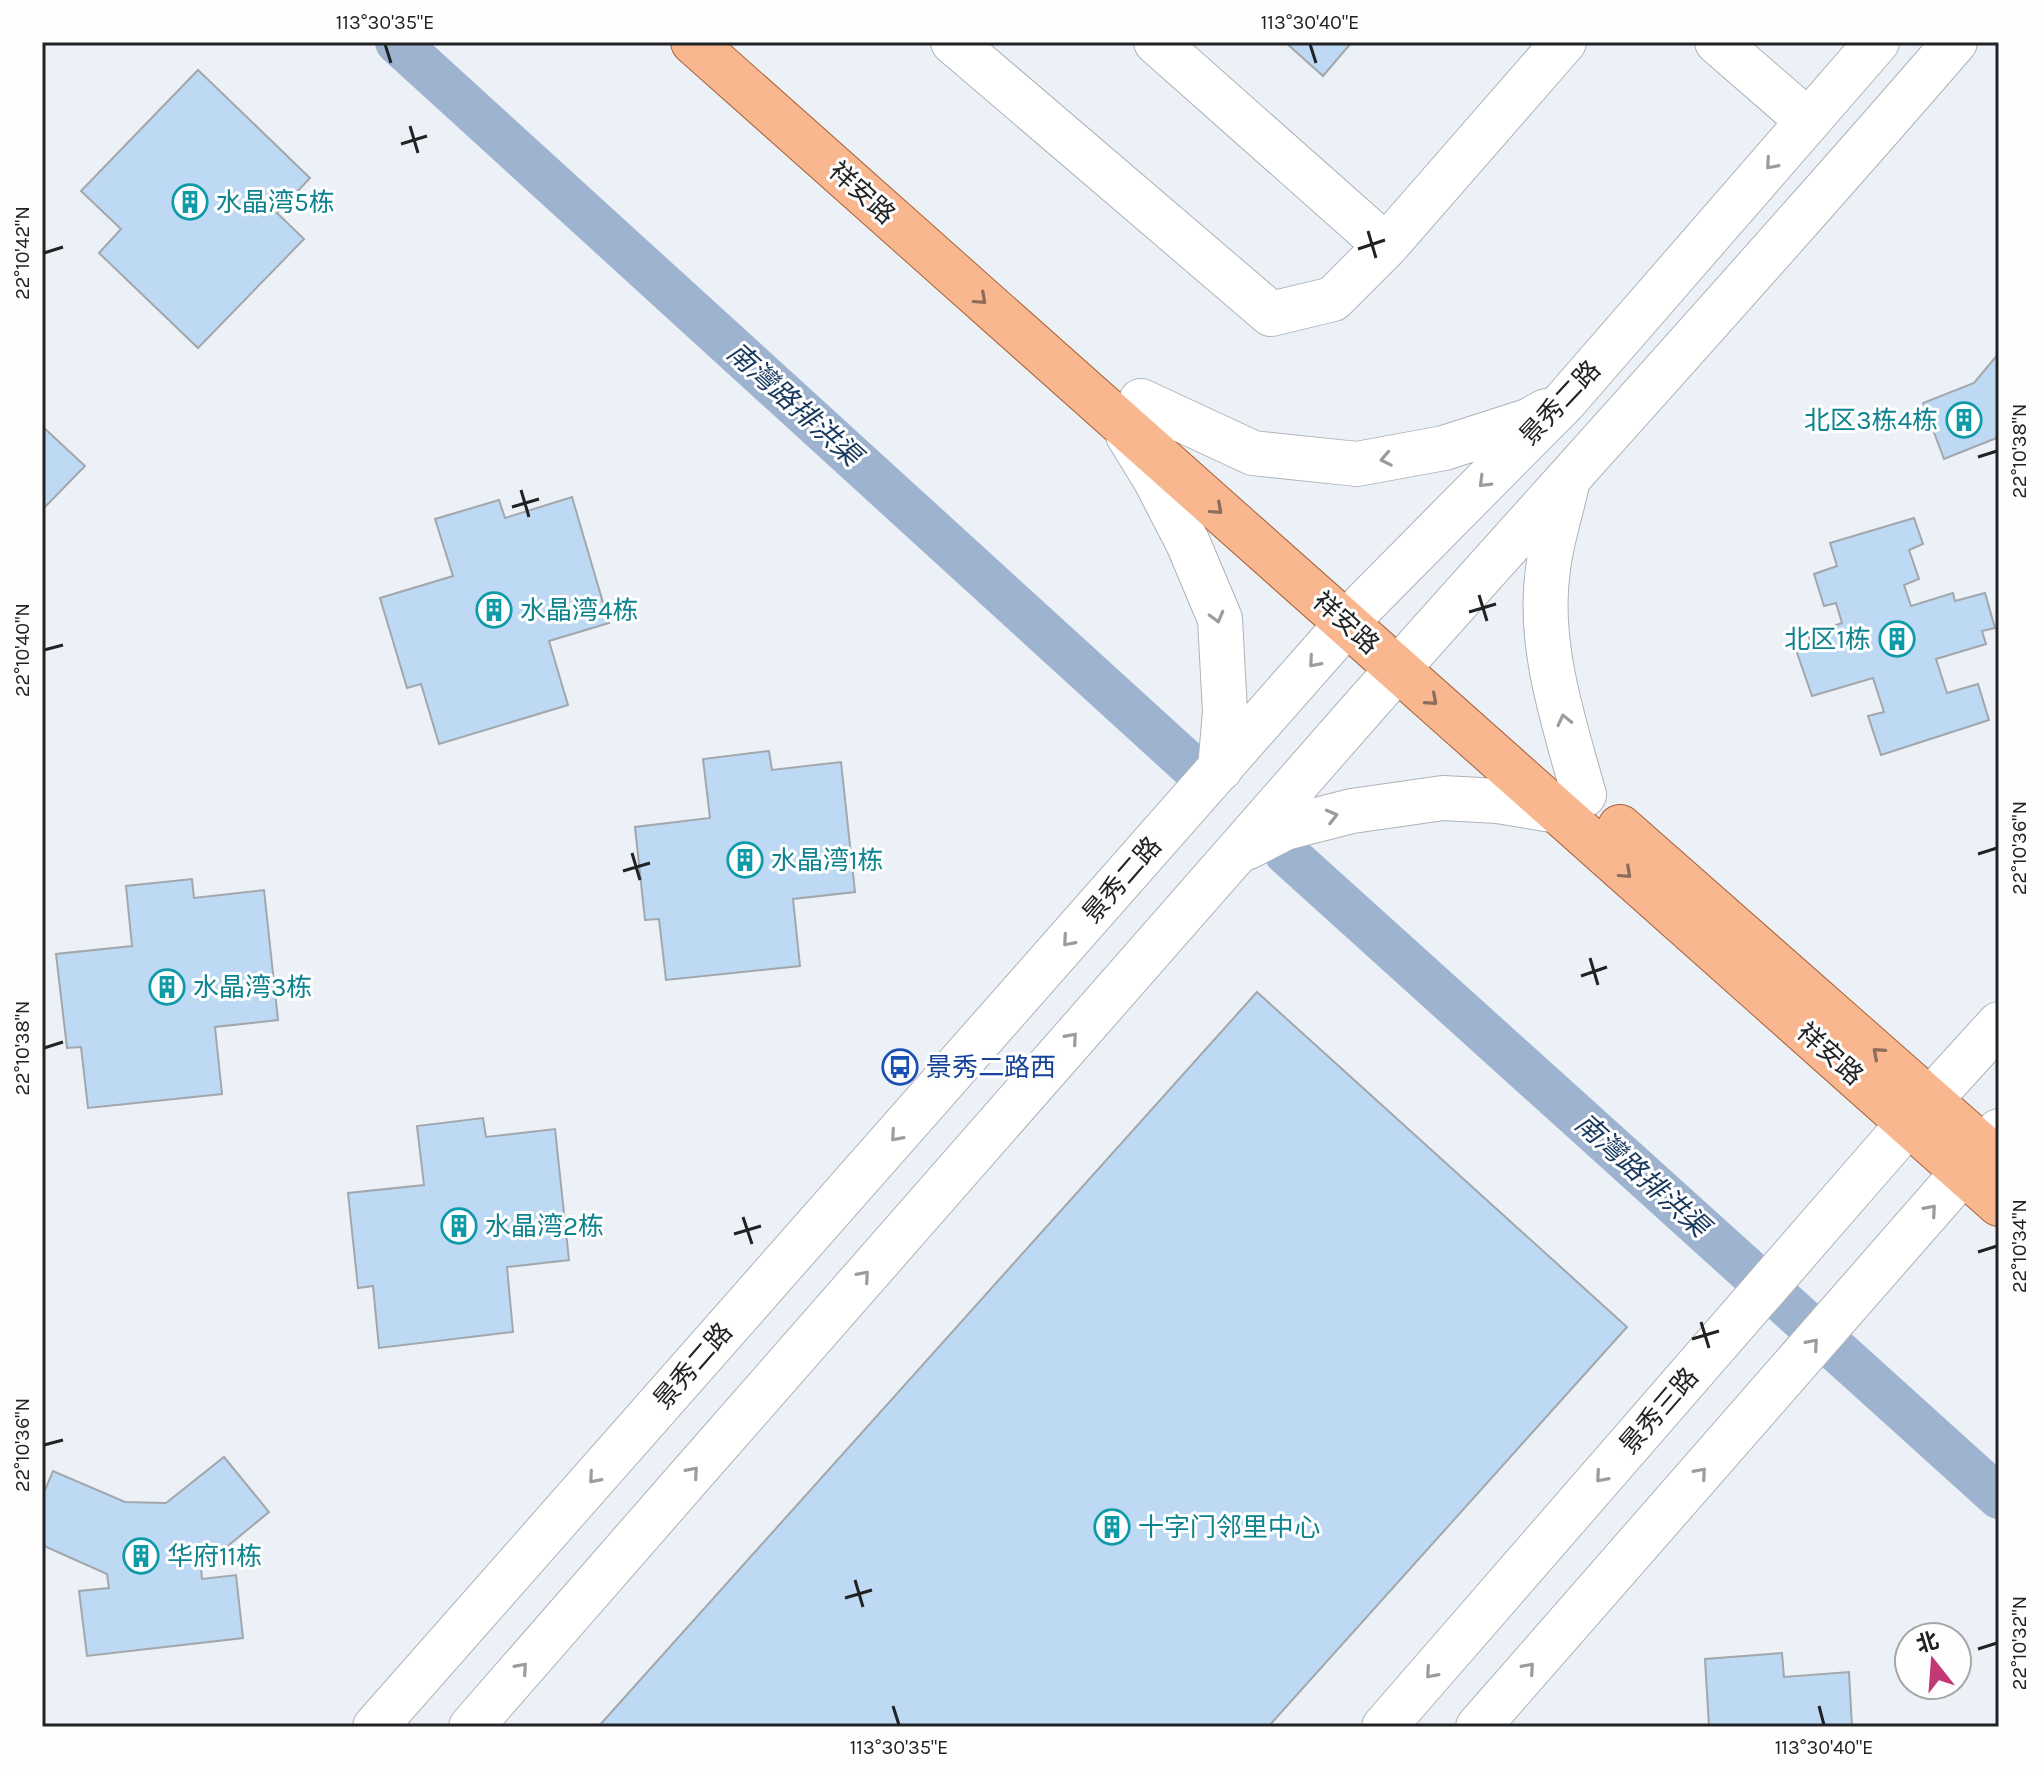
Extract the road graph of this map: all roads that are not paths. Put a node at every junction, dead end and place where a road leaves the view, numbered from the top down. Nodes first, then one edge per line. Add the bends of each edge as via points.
1 (693, 42) edge
2 (731, 42) edge
3 (953, 42) edge
4 (1156, 42) edge
5 (1564, 42) edge
6 (1717, 42) edge
7 (1877, 42) edge
8 (1955, 42) edge
9 (1808, 121) junction
10 (1386, 246) junction
11 (1565, 401) junction
12 (1131, 412) junction
13 (1569, 479) junction
14 (1356, 614) junction
15 (1407, 658) junction
16 (1220, 769) junction
17 (1571, 803) junction
18 (1234, 855) junction
19 (1999, 1024) edge
20 (1919, 1111) junction
21 (1986, 1153) edge
22 (1999, 1204) edge
23 (375, 1727) edge
24 (471, 1727) edge
25 (1384, 1727) edge
26 (1478, 1727) edge

1 -> 12 main road, 祥安路
2 - 12 main road, 祥安路
3 - 10 street via 1271,314 1333,299
4 - 10 street
5 - 10 street
6 - 9 street
7 - 9 street, 景秀二路
8 - 13 street
9 -> 11 street, 景秀二路
11 -> 12 street via 1528,421 1444,448 1357,464 1253,453
11 -> 14 street, 景秀二路
12 - 14 main road, 祥安路
12 -> 16 street via 1155,479 1220,619 1225,712
13 - 15 street
17 -> 13 street via 1546,626 1548,569
14 - 15 main road, 祥安路
14 -> 16 street, 景秀二路
15 - 17 main road, 祥安路
15 - 18 street
16 -> 23 street, 景秀二路
18 -> 17 street via 1285,828 1352,811 1443,798
17 - 20 main road, 祥安路
24 -> 18 street
19 - 20 street, 景秀三路
20 - 21 main road, 祥安路
20 -> 25 street, 景秀三路
21 - 22 main road, 祥安路
26 -> 21 street

